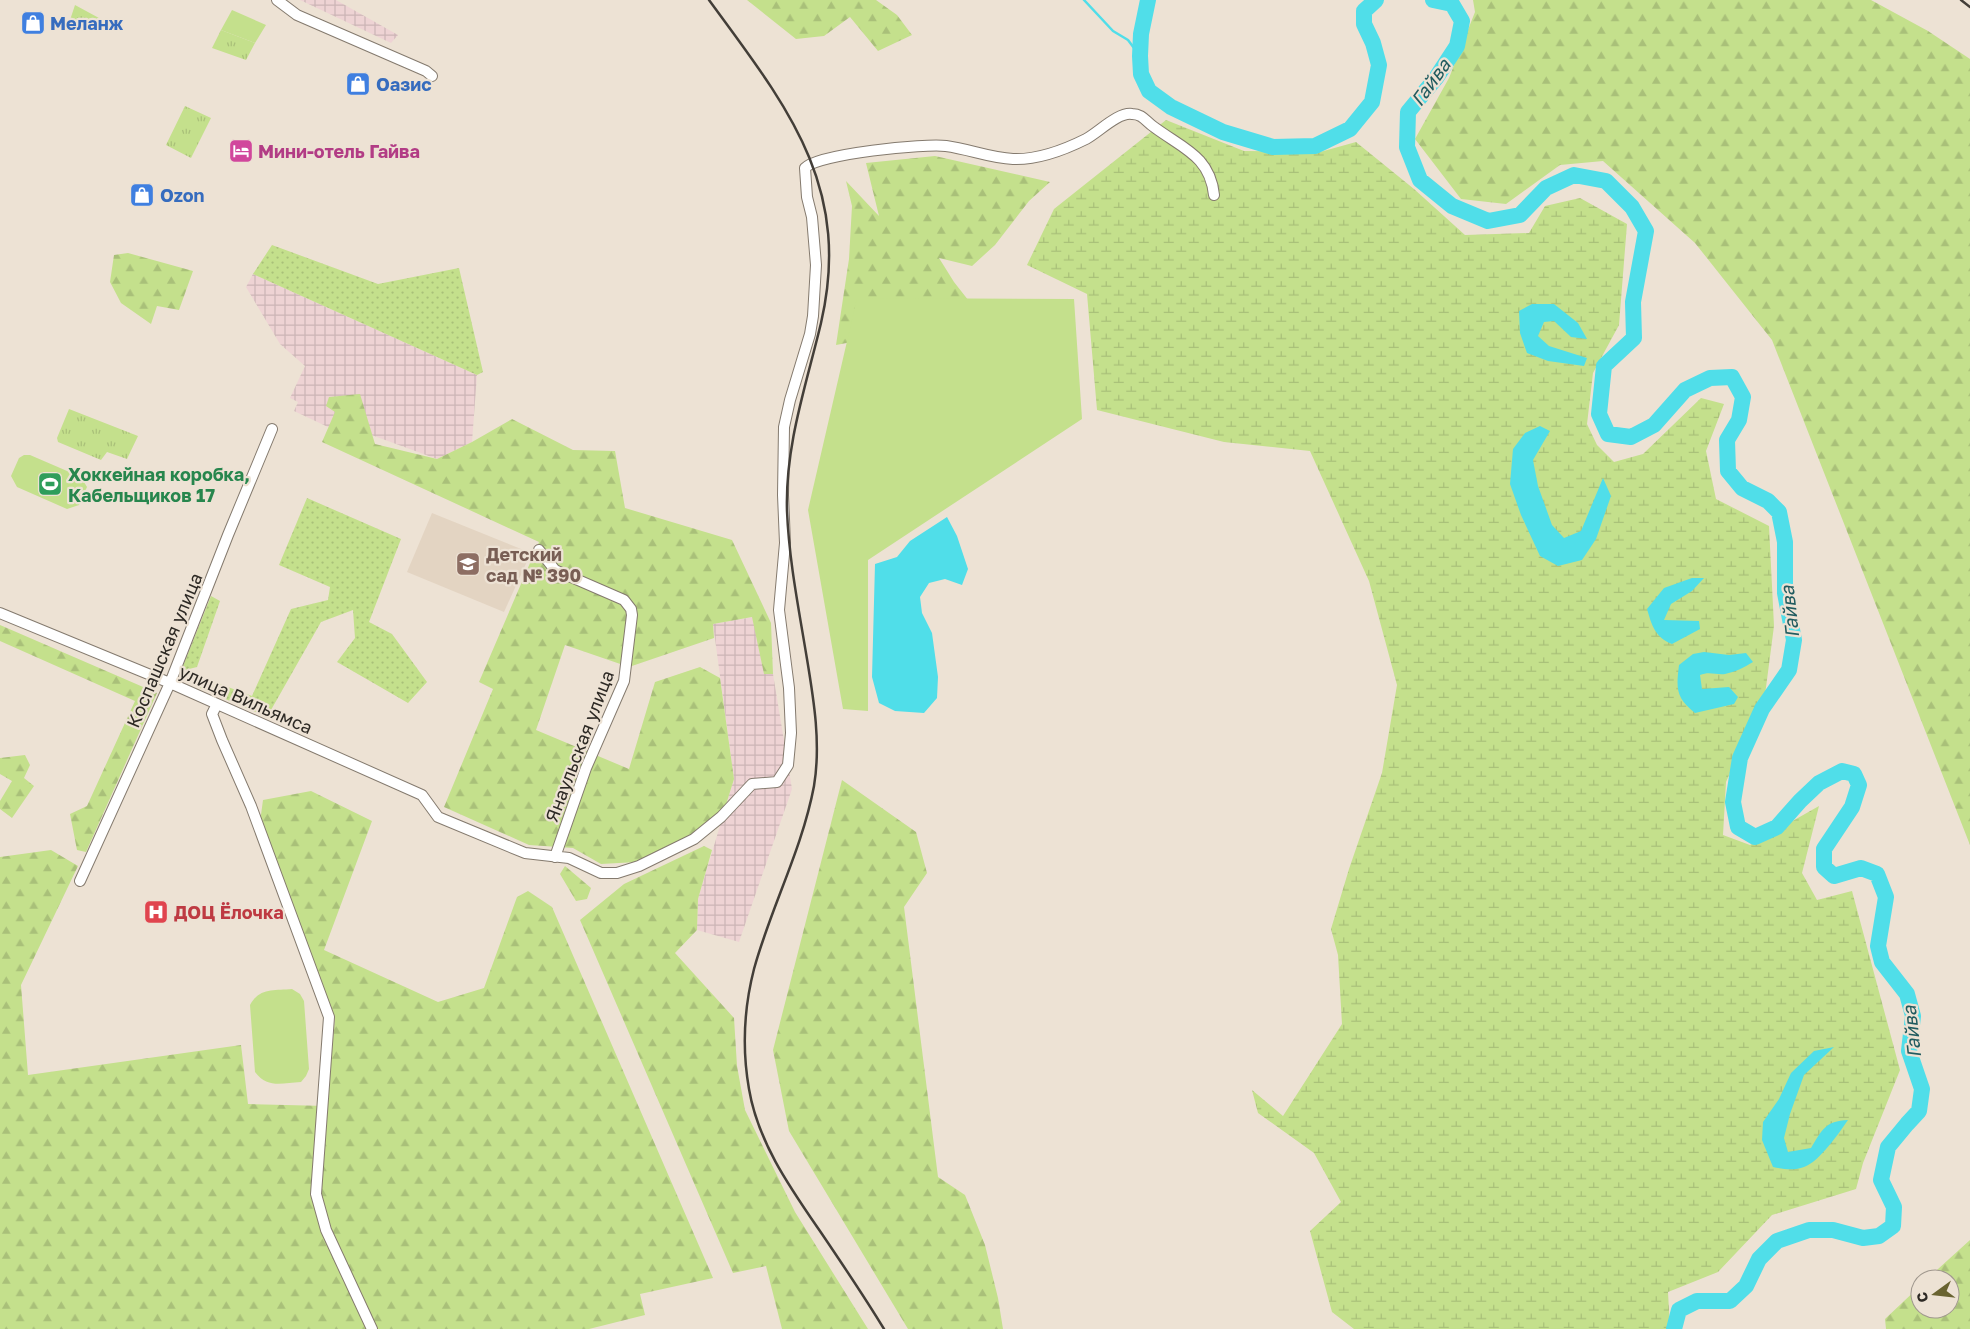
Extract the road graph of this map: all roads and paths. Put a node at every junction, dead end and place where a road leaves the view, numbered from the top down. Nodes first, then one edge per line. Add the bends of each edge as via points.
1 (277, 0) edge
2 (432, 76) dead end
3 (1214, 195) dead end
4 (272, 429) dead end
5 (539, 550) dead end
6 (0, 613) edge
7 (170, 683) junction
8 (217, 704) junction
9 (555, 857) junction
10 (80, 882) dead end
11 (372, 1329) edge

1 - 2 street via 297,15
3 - 9 street via 1213,181 1197,156 1143,117 1131,113 1087,138 1045,155 1014,159 932,145 867,151 808,165 804,172 816,265 813,316 784,427 785,543 779,610 789,697 791,733 788,765 777,782 752,784 721,817 694,839 639,866 602,874 569,858
4 - 7 street, Коспашская улица
5 - 9 street, Янаульская улица via 556,570 624,600 632,615 624,681 586,768
6 - 7 street, улица Вильямса
7 - 8 street, улица Вильямса
7 - 10 street, Коспашская улица
8 - 9 street, улица Вильямса via 422,795 438,817 525,854
8 - 11 street via 212,714 218,732 252,806 329,1017 316,1194 326,1230

